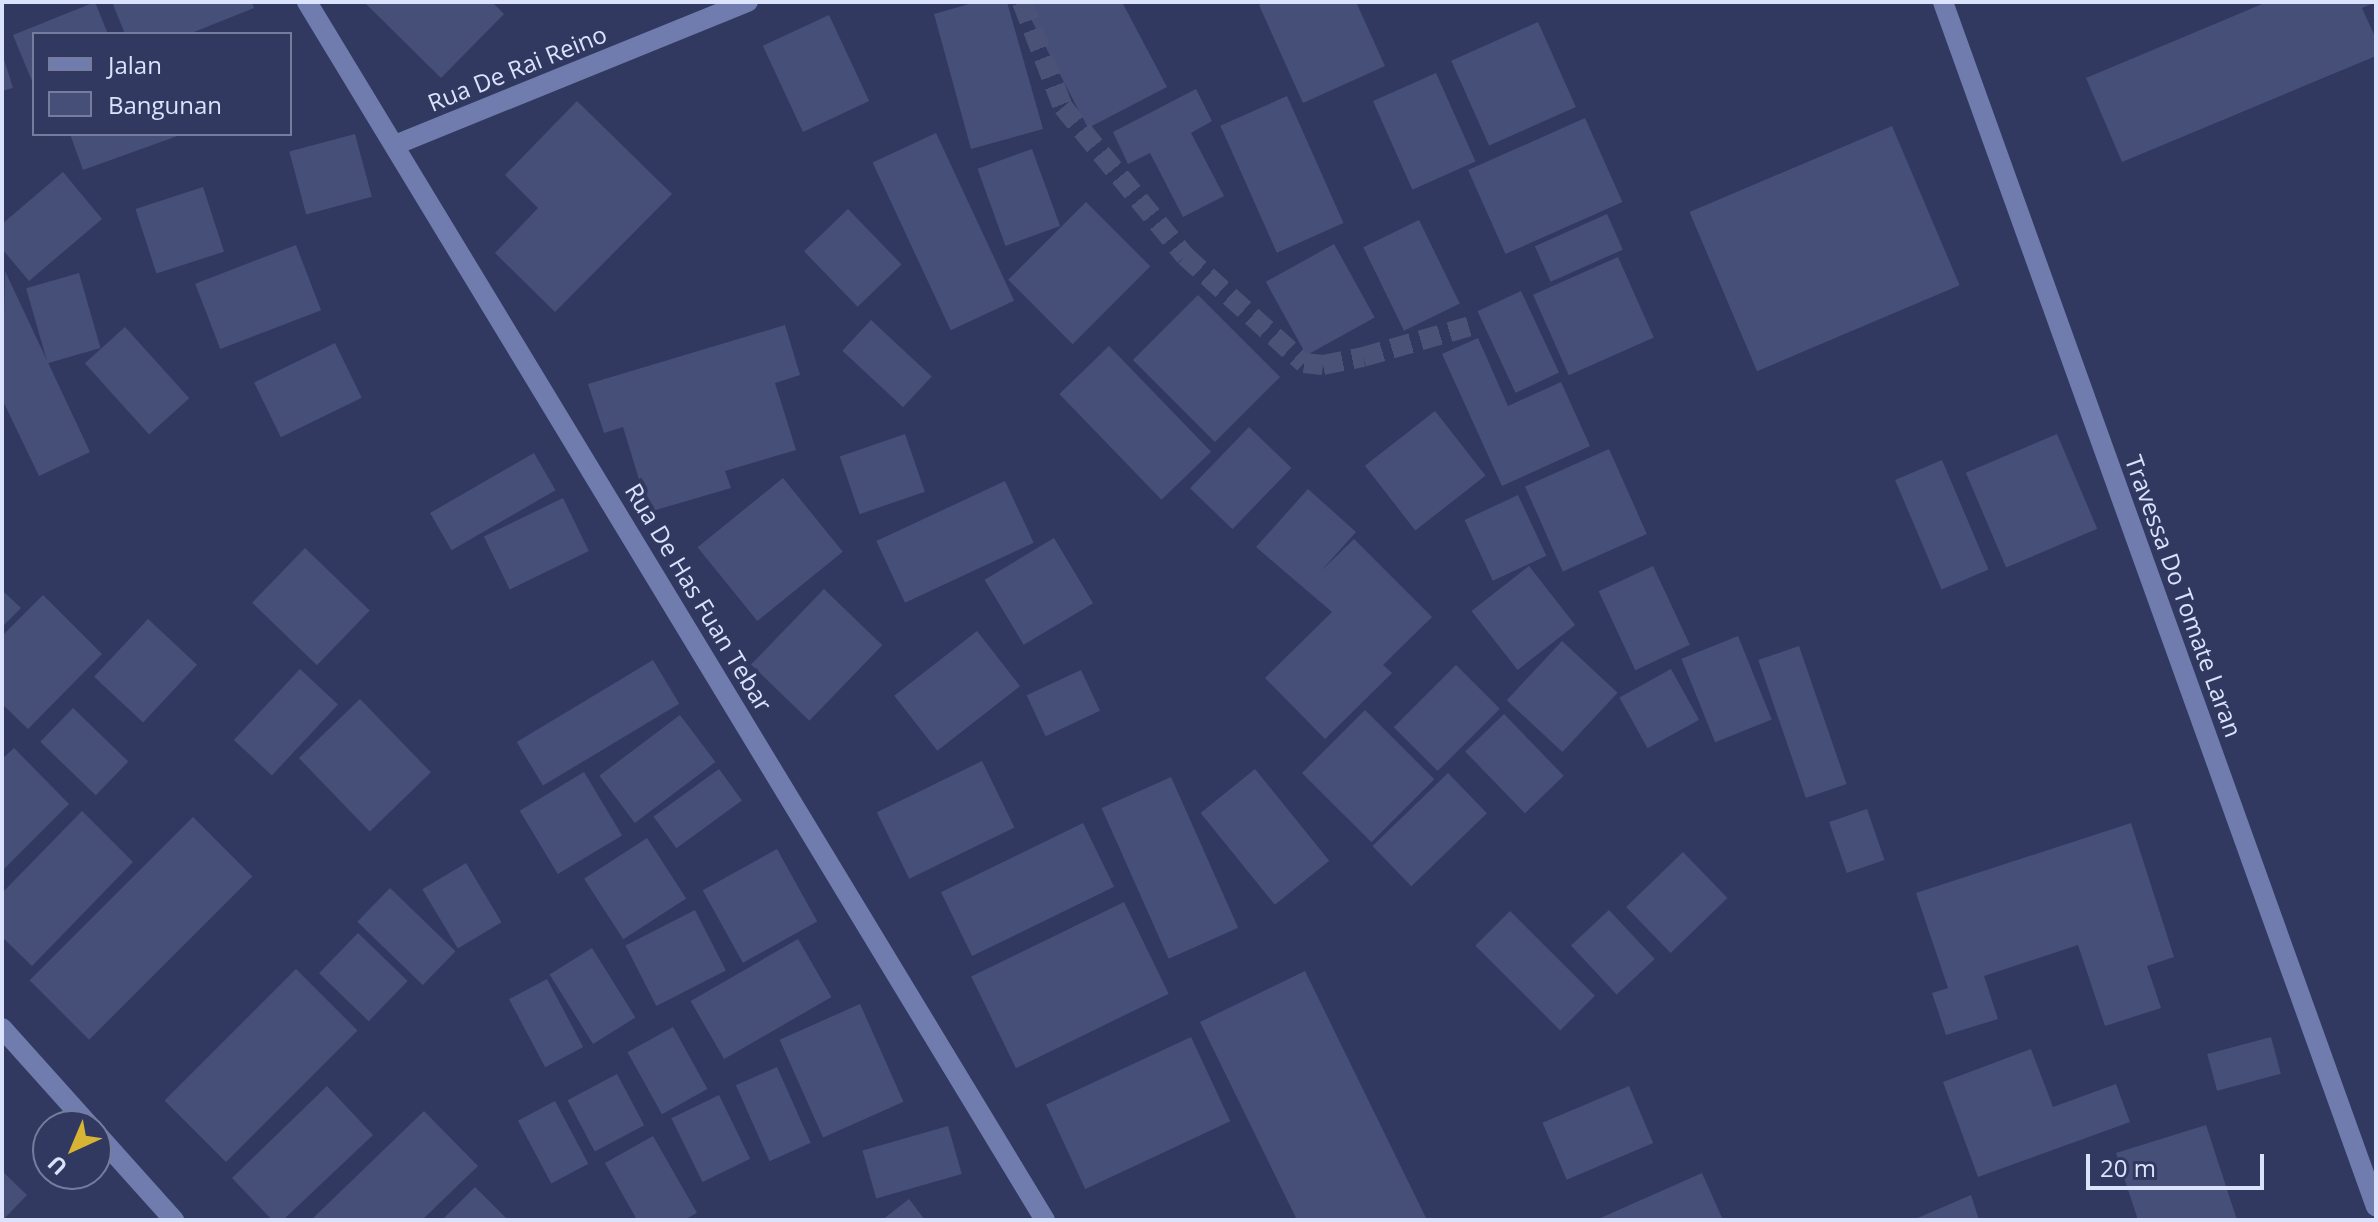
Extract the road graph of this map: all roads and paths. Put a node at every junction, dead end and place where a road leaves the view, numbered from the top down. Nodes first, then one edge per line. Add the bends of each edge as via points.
1 (307, 2) edge
2 (748, 2) edge
3 (1943, 2) edge
4 (395, 145) junction
5 (2, 1028) edge
6 (76, 1110) edge
7 (112, 1151) edge
8 (2376, 1207) edge
9 (174, 1220) edge
10 (1045, 1220) edge

1 - 4 street, Rua De Has Fuan Tebar
2 - 4 street, Rua De Rai Reino
3 - 8 street, Travessa Do Tomate Laran
4 - 10 street, Rua De Has Fuan Tebar
5 - 6 street
7 - 9 street

